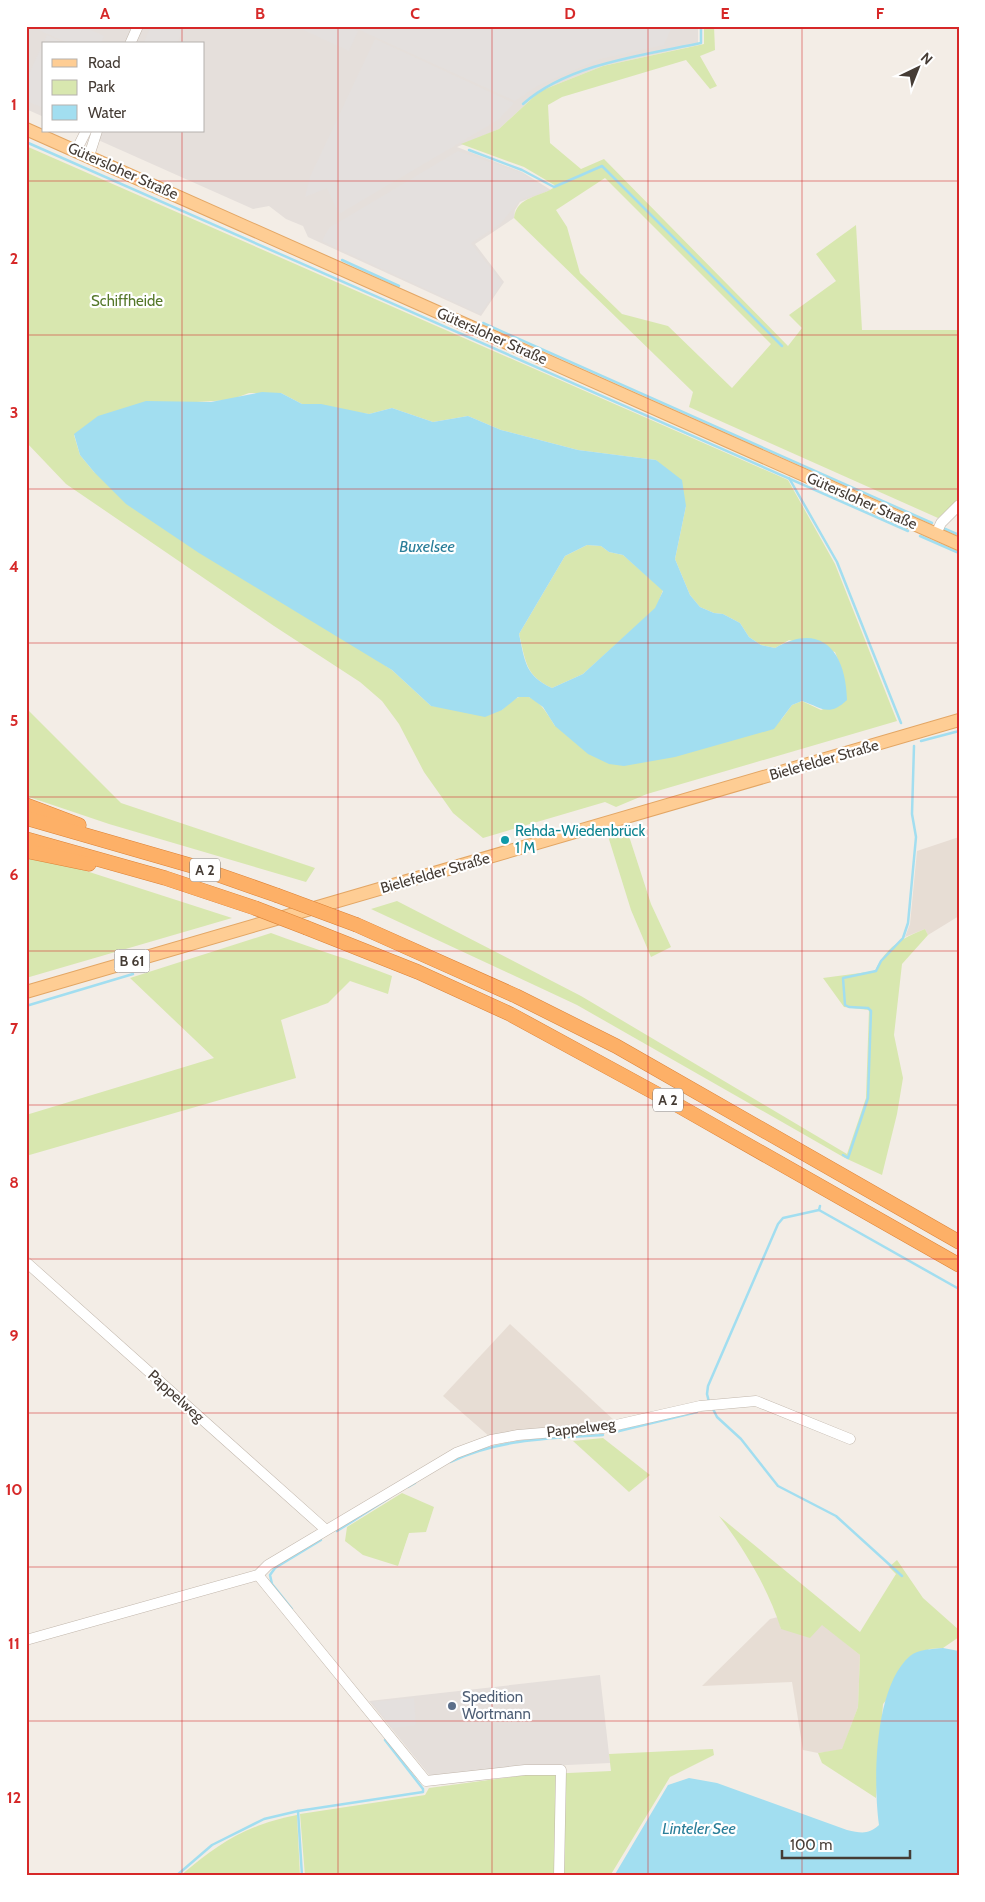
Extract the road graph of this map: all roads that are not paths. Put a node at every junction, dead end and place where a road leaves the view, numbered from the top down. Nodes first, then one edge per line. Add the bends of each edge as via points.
1 (138, 26) edge
2 (131, 42) edge
3 (26, 129) edge
4 (86, 132) edge
5 (97, 132) edge
6 (76, 151) junction
7 (89, 156) junction
8 (959, 505) edge
9 (936, 534) junction
10 (959, 544) edge
11 (959, 720) edge
12 (26, 805) edge
13 (26, 818) edge
14 (26, 839) edge
15 (132, 848) junction
16 (26, 852) edge
17 (164, 878) junction
18 (26, 992) edge
19 (959, 1242) edge
20 (26, 1262) edge
21 (959, 1265) edge
22 (850, 1439) dead end
23 (325, 1529) junction
24 (258, 1575) junction
25 (26, 1640) edge
26 (559, 1876) edge

1 - 2 street
3 - 6 main road, Gütersloher Straße
4 - 6 street
5 - 7 street
6 - 7 main road, Gütersloher Straße
7 - 9 main road, Gütersloher Straße
8 - 9 street via 940,523
9 - 10 main road, Gütersloher Straße
11 - 18 main road, Bielefelder Straße / B 61
12 - 15 highway
13 - 15 highway, A 2
14 - 17 highway, A 2
15 - 19 highway, A 2, bridge via 196,866 357,925 508,992 608,1042
16 - 17 highway
17 - 21 highway, A 2, bridge via 307,928 418,972 510,1014
20 - 23 street, Pappelweg
22 - 23 street, Pappelweg via 756,1402 700,1406 603,1428 491,1440 456,1453
23 - 24 street, Pappelweg via 268,1565
24 - 25 street, Pappelweg
24 - 26 street via 426,1781 525,1770 561,1770

